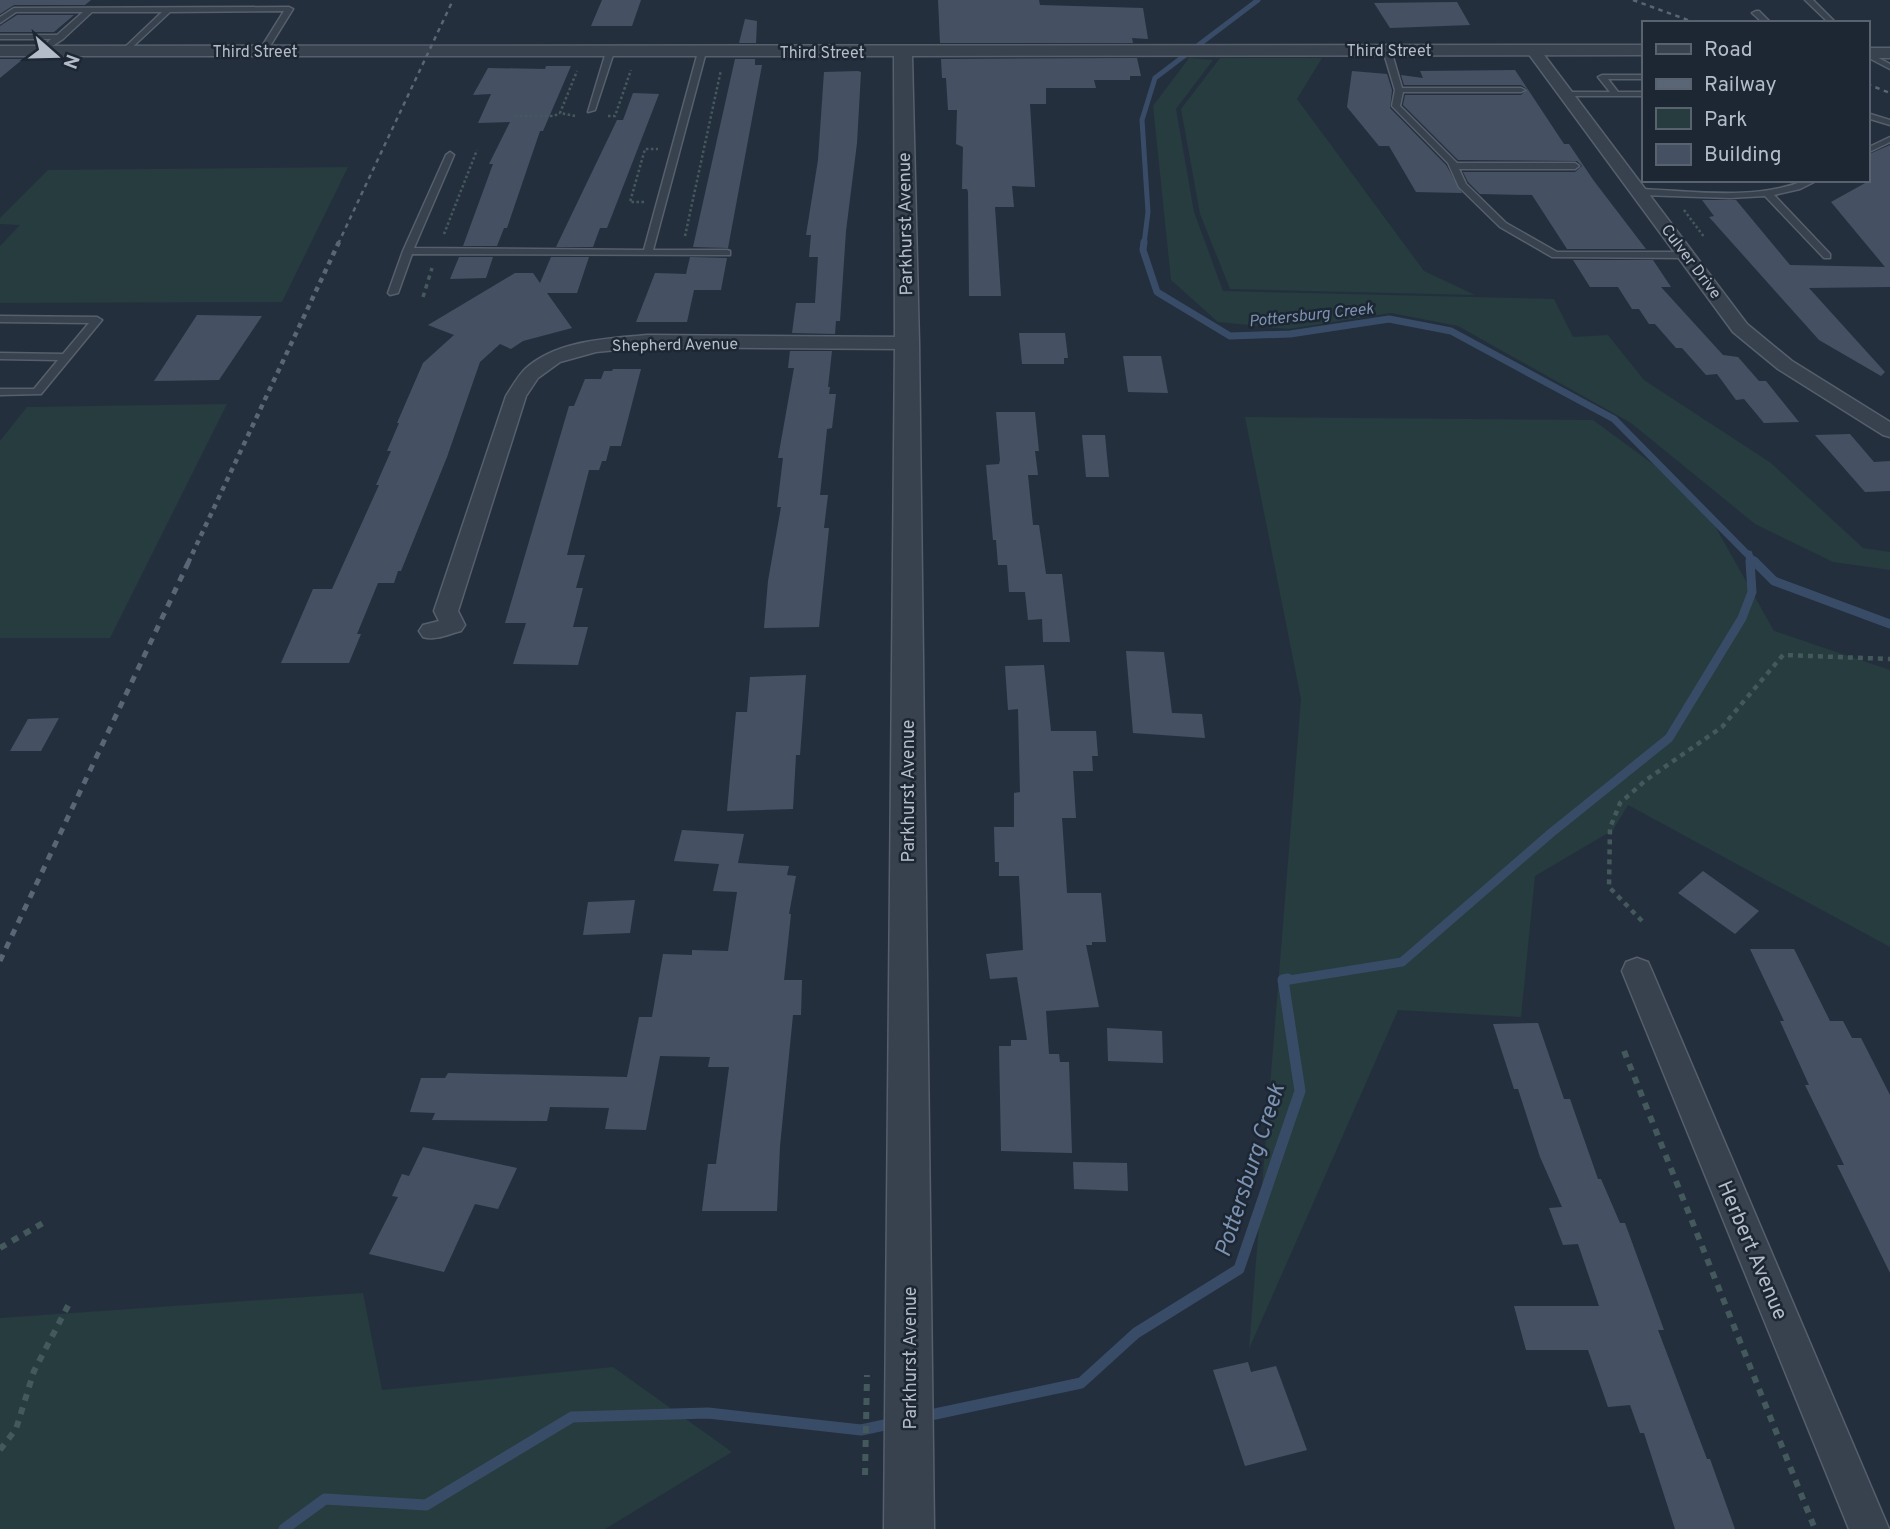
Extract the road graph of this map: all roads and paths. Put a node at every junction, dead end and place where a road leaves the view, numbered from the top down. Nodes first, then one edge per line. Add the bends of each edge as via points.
1 (217, 0) edge
2 (296, 0) edge
3 (1808, 0) edge
4 (289, 9) junction
5 (90, 10) junction
6 (166, 10) junction
7 (208, 10) junction
8 (1756, 13) dead end
9 (0, 21) edge
10 (1766, 21) edge
11 (1831, 21) edge
12 (0, 37) edge
13 (60, 37) junction
14 (1387, 50) junction
15 (1533, 50) junction
16 (1642, 50) edge
17 (0, 51) edge
18 (42, 51) junction
19 (126, 51) junction
20 (263, 51) junction
21 (610, 52) junction
22 (702, 52) junction
23 (903, 52) junction
24 (1890, 53) edge
25 (1869, 54) edge
26 (1869, 55) edge
27 (723, 59) dead end
28 (1890, 66) edge
29 (1642, 77) edge
30 (1399, 90) junction
31 (1521, 90) dead end
32 (1615, 93) junction
33 (1566, 94) junction
34 (1642, 94) edge
35 (591, 110) dead end
36 (560, 113) dead end
37 (515, 116) dead end
38 (1869, 116) edge
39 (1890, 123) edge
40 (1890, 139) edge
41 (665, 149) dead end
42 (477, 150) dead end
43 (1869, 150) edge
44 (450, 155) dead end
45 (1454, 166) junction
46 (1574, 166) dead end
47 (1808, 182) edge
48 (1641, 192) junction
49 (1767, 192) junction
50 (1677, 201) dead end
51 (645, 213) dead end
52 (1708, 244) dead end
53 (440, 245) dead end
54 (408, 251) junction
55 (648, 252) junction
56 (681, 252) junction
57 (727, 253) dead end
58 (1688, 255) junction
59 (1826, 256) dead end
60 (393, 293) dead end
61 (0, 319) edge
62 (907, 343) junction
63 (0, 356) edge
64 (66, 357) junction
65 (0, 392) edge
66 (1890, 431) edge
67 (431, 631) dead end
68 (1890, 659) edge
69 (1642, 921) dead end
70 (1637, 971) dead end
71 (1624, 1051) dead end
72 (48, 1220) dead end
73 (0, 1248) edge
74 (70, 1302) dead end
75 (867, 1375) dead end
76 (0, 1450) edge
77 (895, 1497) edge
78 (1815, 1529) edge
79 (1869, 1529) edge

1 - 7 lane
2 - 4 lane
3 - 11 lane
4 - 7 lane
4 - 20 lane
5 - 6 lane
5 - 9 lane via 14,10
5 - 13 lane
6 - 7 lane
6 - 19 lane
8 - 10 lane
12 - 13 lane
13 - 18 lane
14 - 15 street, Third Street
14 - 23 street, Third Street
14 - 30 lane
15 - 16 street, Third Street
15 - 33 street, Culver Drive
17 - 18 street, Third Street
18 - 19 street, Third Street
19 - 20 street, Third Street
20 - 21 street, Third Street
21 - 22 street, Third Street
21 - 35 lane
22 - 23 street, Third Street
22 - 55 lane
23 - 62 street, Parkhurst Avenue
24 - 25 street
26 - 28 lane
27 - 56 path
29 - 32 lane via 1602,77
30 - 31 lane
30 - 45 lane via 1396,106
32 - 33 lane
32 - 34 lane
33 - 48 street, Culver Drive
36 - 37 path
38 - 39 lane
40 - 43 lane
41 - 51 path via 645,149 631,202 648,201
42 - 53 path
44 - 54 lane
45 - 46 lane
45 - 58 lane via 1462,185 1503,225 1555,255
47 - 49 lane
48 - 49 lane
48 - 58 street, Culver Drive
49 - 59 lane
50 - 52 path
54 - 55 lane
54 - 60 lane
55 - 56 lane
56 - 57 lane
58 - 66 street, Culver Drive via 1740,328 1785,365
61 - 64 lane via 97,320
62 - 67 street, Shepherd Avenue via 647,341 595,346 553,358 531,374 516,397 446,611 453,625
62 - 77 street, Parkhurst Avenue via 910,1352
63 - 64 lane
64 - 65 lane via 37,392
68 - 69 path via 1783,655 1722,727 1620,803 1610,828 1609,887
70 - 79 street, Herbert Avenue
71 - 78 path
72 - 73 path
74 - 76 path via 34,1371 16,1429
75 - 77 path

